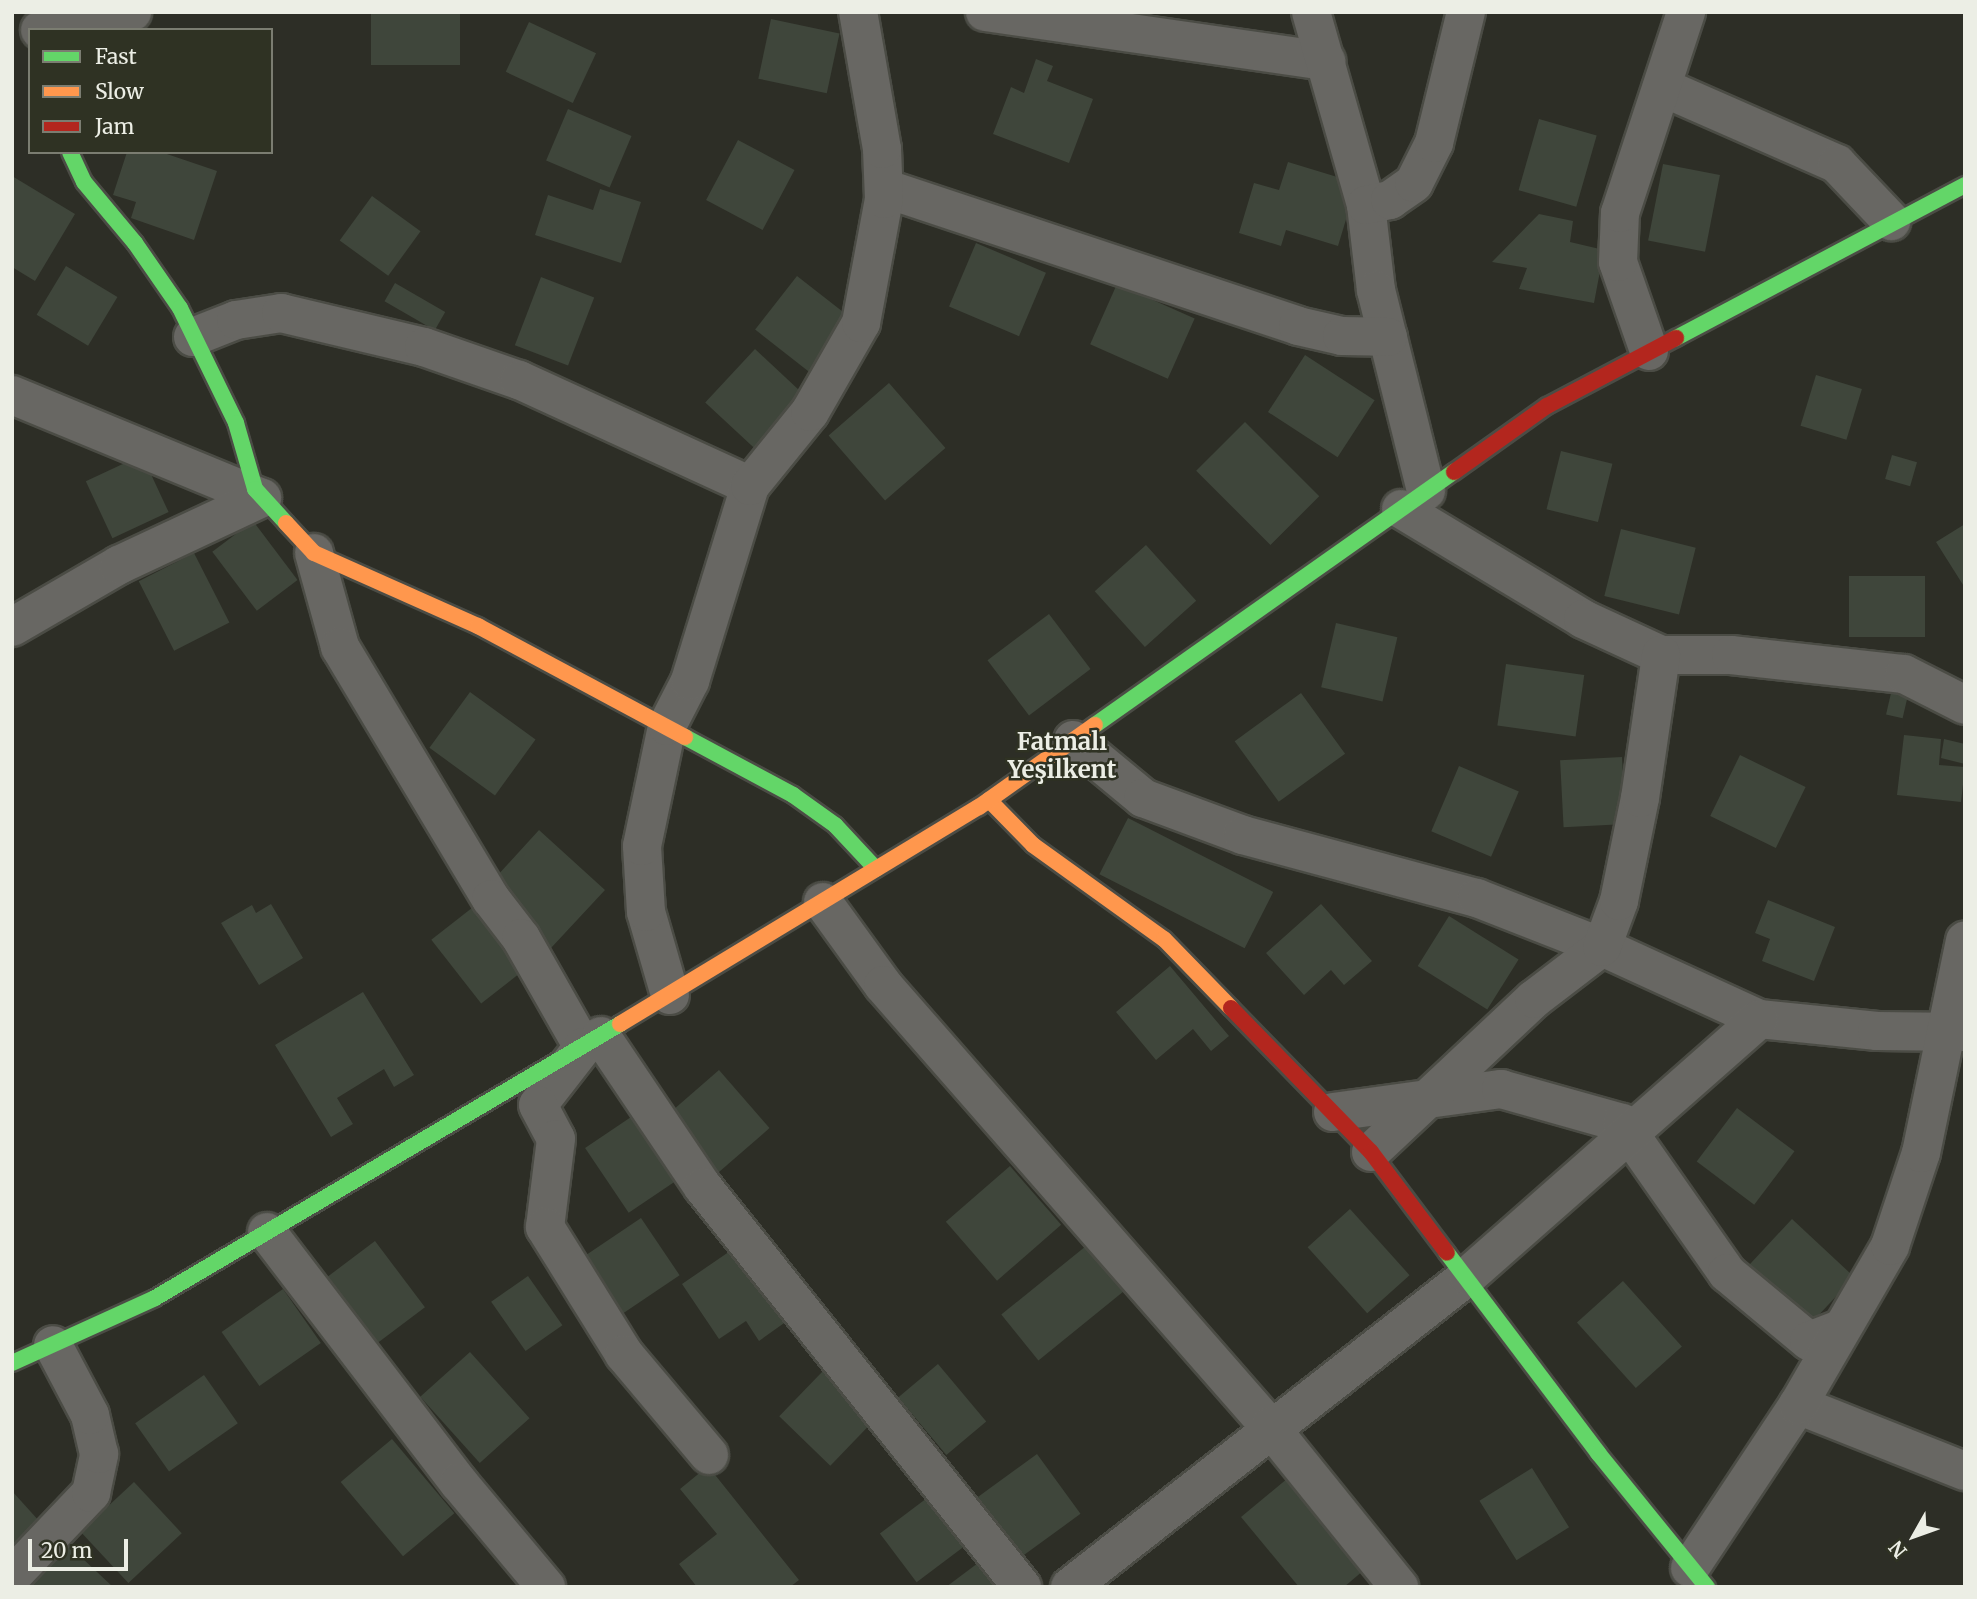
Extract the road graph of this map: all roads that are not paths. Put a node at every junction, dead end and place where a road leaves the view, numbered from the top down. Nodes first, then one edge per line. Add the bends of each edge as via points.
1 (132, 12) edge
2 (858, 12) edge
3 (985, 12) edge
4 (1311, 12) edge
5 (1466, 12) edge
6 (1686, 12) edge
7 (50, 28) edge
8 (1326, 61) junction
9 (1662, 86) junction
10 (71, 154) edge
11 (1965, 185) edge
12 (884, 188) junction
13 (1366, 205) junction
14 (1891, 221) junction
15 (193, 337) junction
16 (1388, 337) junction
17 (1649, 351) junction
18 (12, 395) edge
19 (750, 486) junction
20 (262, 498) junction
21 (1414, 500) junction
22 (314, 554) junction
23 (12, 626) edge
24 (1661, 655) junction
25 (1965, 705) edge
26 (667, 726) junction
27 (1073, 740) junction
28 (989, 800) junction
29 (876, 869) junction
30 (823, 902) junction
31 (1965, 941) edge
32 (1602, 947) junction
33 (670, 995) junction
34 (1759, 1019) junction
35 (1957, 1031) edge
36 (592, 1041) junction
37 (1424, 1099) junction
38 (1334, 1112) junction
39 (1631, 1133) junction
40 (1371, 1152) junction
41 (267, 1232) junction
42 (1468, 1276) junction
43 (1841, 1329) junction
44 (53, 1345) junction
45 (12, 1363) edge
46 (1798, 1405) junction
47 (1270, 1427) junction
48 (709, 1455) dead end
49 (1965, 1471) edge
50 (12, 1576) edge
51 (1699, 1577) edge
52 (546, 1587) edge
53 (1022, 1587) edge
54 (1070, 1587) edge
55 (1399, 1587) edge

1 - 7 street
2 - 12 street via 882,149
3 - 8 street
4 - 8 street
5 - 13 street via 1434,143 1414,183 1390,201
6 - 9 street
8 - 13 street
9 - 14 street via 1837,164
9 - 17 street via 1620,213 1618,262
10 - 15 street via 84,182 135,243 180,308
11 - 14 street
12 - 16 street via 1298,326 1342,336
12 - 19 street via 861,323 810,412
13 - 16 street via 1376,290
14 - 17 street
15 - 19 street via 236,320 281,313 424,347 519,380
15 - 20 street via 236,424
16 - 21 street
17 - 21 street via 1547,406
18 - 20 street
19 - 26 street via 694,670
20 - 22 street
20 - 23 street via 119,565
21 - 24 street via 1583,619
21 - 27 street
22 - 26 street via 478,626
22 - 36 street via 340,647 491,899
24 - 25 street via 1731,655 1904,674
24 - 32 street via 1640,798 1619,901
26 - 29 street via 793,795 835,825
26 - 33 street via 642,846 646,912
27 - 28 street
27 - 32 street via 1143,798 1243,835 1477,898
28 - 29 street
28 - 38 street via 1032,845 1164,939
29 - 30 street
30 - 33 street
30 - 47 street via 883,985
31 - 35 street
32 - 34 street
32 - 37 street via 1534,999
33 - 36 street
34 - 35 street via 1877,1031
34 - 39 street
35 - 43 street via 1890,1246
36 - 41 street
36 - 48 street via 538,1105 556,1139 545,1227 624,1354
36 - 53 street
37 - 38 street
37 - 39 street via 1502,1088 1622,1122
37 - 40 street
38 - 40 street
39 - 42 street
39 - 43 street via 1727,1273 1809,1340
40 - 42 street
41 - 44 street via 155,1298
41 - 52 street via 459,1483
42 - 47 street
42 - 51 street via 1598,1453
43 - 46 street
44 - 45 street
44 - 50 street via 90,1415 99,1454 91,1493
46 - 49 street
46 - 51 street
47 - 54 street
47 - 55 street

